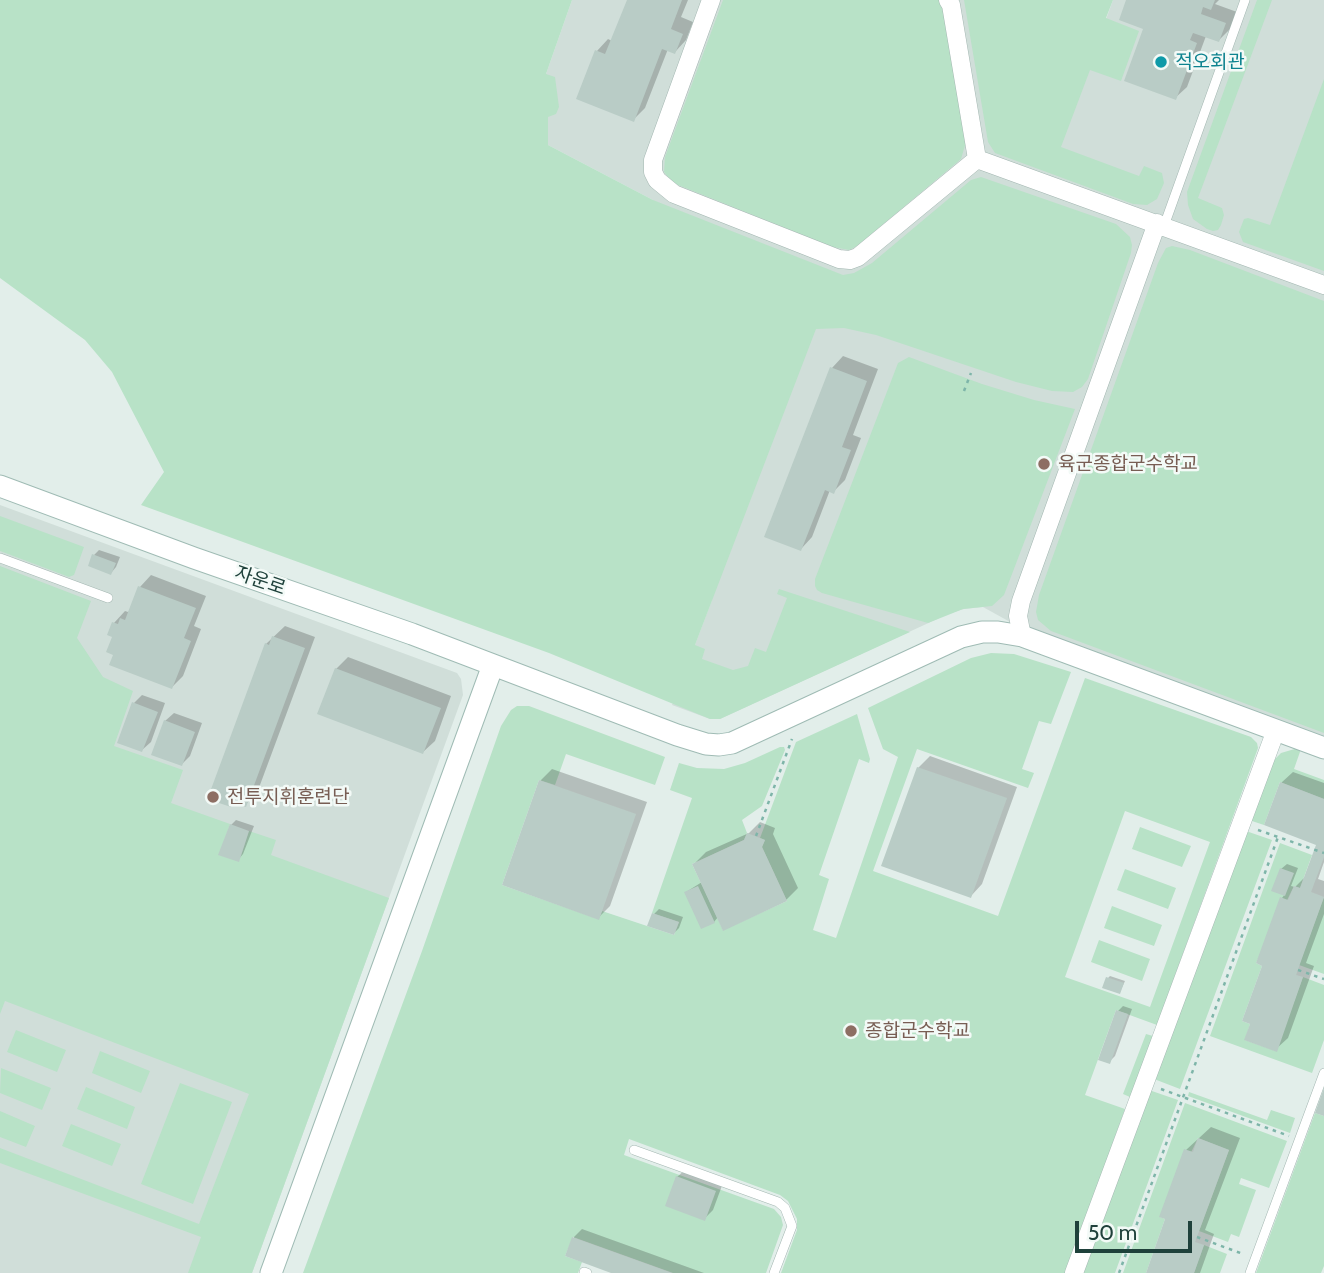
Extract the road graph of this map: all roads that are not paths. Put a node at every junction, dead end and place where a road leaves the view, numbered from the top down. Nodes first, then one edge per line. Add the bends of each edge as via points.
1 (711, 0) edge
2 (948, 0) edge
3 (1245, 0) edge
4 (977, 159) junction
5 (1161, 225) junction
6 (1324, 285) edge
7 (0, 486) edge
8 (0, 558) edge
9 (108, 598) dead end
10 (1019, 607) junction
11 (982, 632) junction
12 (1023, 636) junction
13 (493, 665) junction
14 (1276, 730) junction
15 (1324, 748) edge
16 (1324, 1073) edge
17 (634, 1150) dead end
18 (271, 1273) edge
19 (774, 1273) edge
20 (1074, 1273) edge
21 (1250, 1273) edge

1 - 4 street via 653,160 657,180 674,194 850,260
2 - 4 street
3 - 5 lane
4 - 5 street
5 - 6 street
5 - 10 street
7 - 13 street, 자운로
8 - 9 lane
10 - 11 street
10 - 12 street
11 - 12 street
11 - 13 street, 자운로 via 961,637 719,745 677,735
12 - 14 street
13 - 18 street
14 - 15 street
14 - 20 street
16 - 21 lane
17 - 19 lane via 785,1208 792,1226

